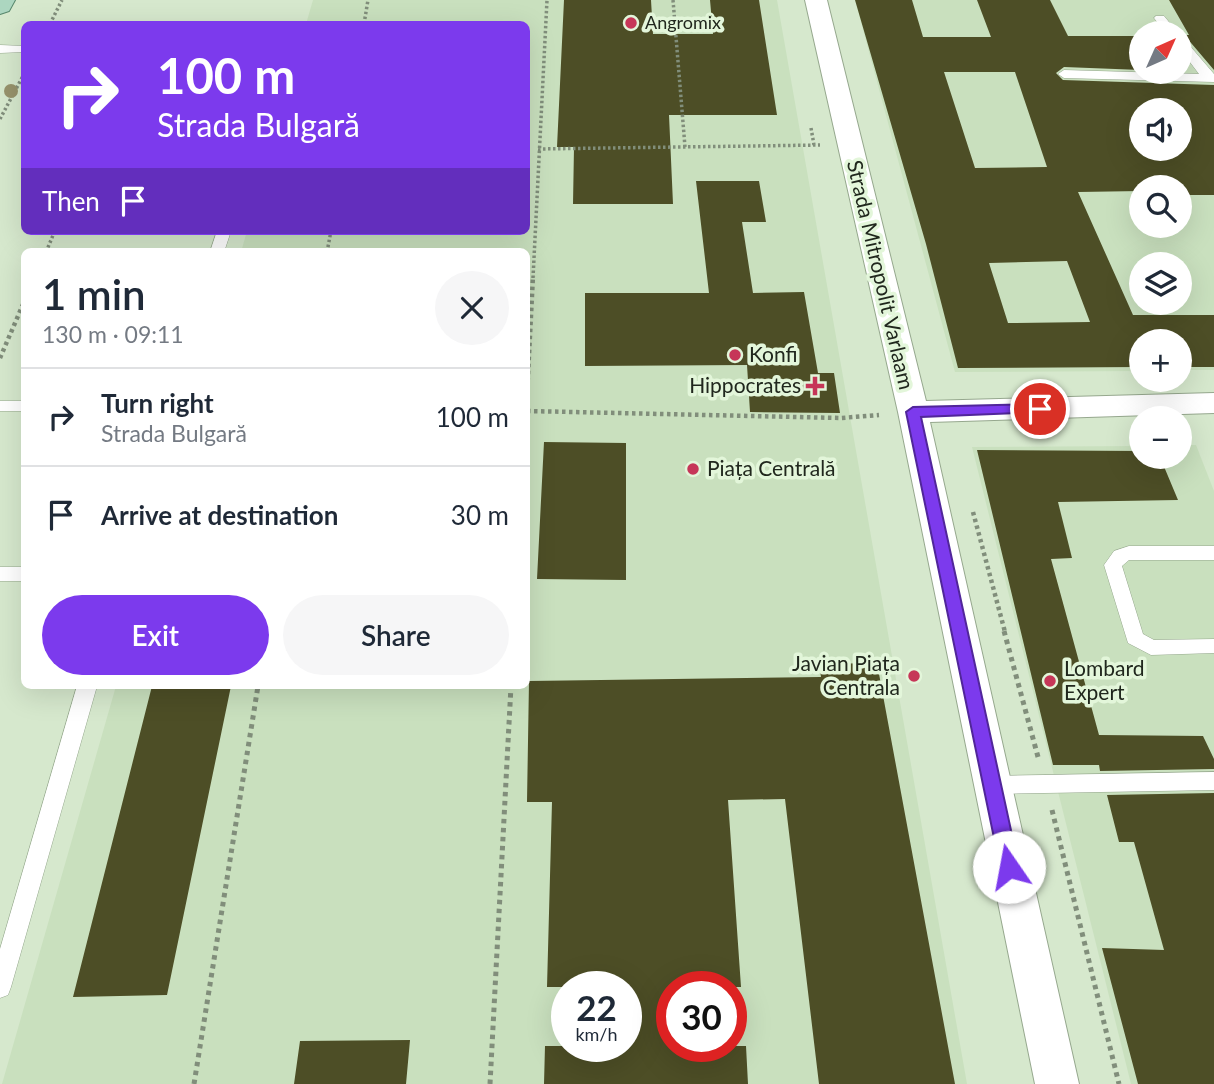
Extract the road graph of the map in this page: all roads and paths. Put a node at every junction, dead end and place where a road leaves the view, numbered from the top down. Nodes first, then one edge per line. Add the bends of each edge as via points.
1 (4, 0) edge
2 (62, 0) edge
3 (368, 0) edge
4 (547, 0) edge
5 (674, 0) edge
6 (816, 0) edge
7 (0, 6) edge
8 (1160, 18) dead end
9 (52, 21) edge
10 (364, 21) edge
11 (1162, 21) edge
12 (0, 49) edge
13 (21, 49) edge
14 (1192, 56) edge
15 (1064, 74) dead end
16 (1211, 78) edge
17 (21, 80) edge
18 (0, 119) edge
19 (849, 145) junction
20 (685, 147) junction
21 (538, 149) junction
22 (21, 309) edge
23 (530, 328) edge
24 (0, 358) edge
25 (1214, 403) edge
26 (0, 406) edge
27 (21, 406) edge
28 (530, 411) edge
29 (913, 412) junction
30 (971, 504) dead end
31 (1214, 553) edge
32 (0, 574) edge
33 (21, 574) edge
34 (1214, 646) edge
35 (86, 689) edge
36 (258, 689) edge
37 (511, 689) edge
38 (1214, 781) edge
39 (1045, 782) junction
40 (992, 785) junction
41 (0, 987) edge
42 (194, 1084) edge
43 (490, 1084) edge
44 (1057, 1084) edge
45 (1119, 1084) edge

1 - 7 main road
2 - 9 path
3 - 10 path
4 - 21 path
5 - 20 path
6 - 19 street, Strada Mitropolit Varlaam
8 - 11 lane
12 - 13 lane
14 - 16 lane
15 - 16 lane
17 - 18 path
19 - 20 path
19 - 29 street, Strada Mitropolit Varlaam
20 - 21 path
21 - 23 path
22 - 24 path
25 - 29 street
26 - 27 lane
28 - 29 path via 841,418
29 - 40 street, Strada Mitropolit Varlaam
30 - 39 path
31 - 34 lane via 1129,553 1113,565 1135,638 1142,644 1151,648
32 - 33 lane
35 - 41 lane
36 - 42 path
37 - 43 path
38 - 39 lane
39 - 40 lane
39 - 45 path
40 - 44 street, Strada Mitropolit Varlaam

